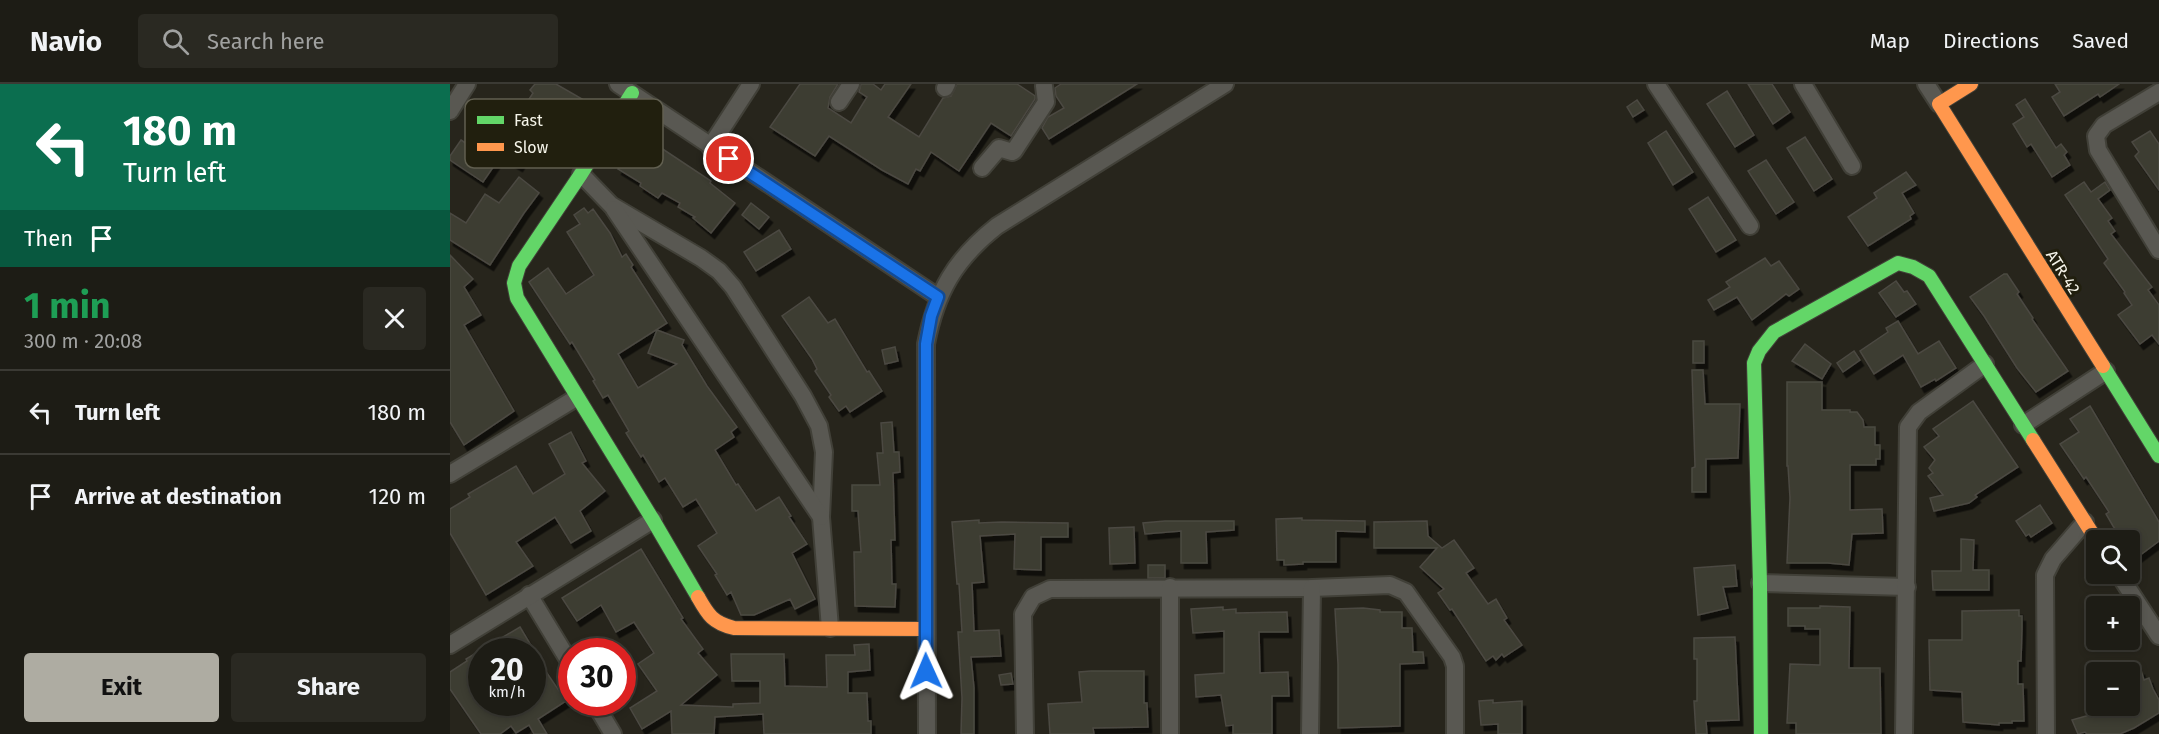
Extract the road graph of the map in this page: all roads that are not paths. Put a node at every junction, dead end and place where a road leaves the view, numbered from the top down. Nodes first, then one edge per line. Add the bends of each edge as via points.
1 (467, 84) edge
2 (751, 84) edge
3 (851, 84) edge
4 (1803, 84) edge
5 (1926, 84) edge
6 (1971, 84) edge
7 (1044, 85) edge
8 (1659, 85) edge
9 (1218, 86) edge
10 (625, 88) edge
11 (2159, 92) edge
12 (641, 99) edge
13 (838, 102) dead end
14 (452, 104) edge
15 (1939, 104) junction
16 (663, 114) edge
17 (710, 147) junction
18 (1852, 166) dead end
19 (584, 168) edge
20 (982, 168) dead end
21 (581, 174) junction
22 (611, 205) junction
23 (1750, 226) dead end
24 (2159, 250) edge
25 (938, 297) junction
26 (1985, 364) junction
27 (2106, 372) junction
28 (576, 398) junction
29 (2022, 425) junction
30 (2159, 456) edge
31 (451, 471) edge
32 (821, 517) junction
33 (653, 520) junction
34 (2085, 522) junction
35 (2090, 530) edge
36 (1760, 583) junction
37 (2125, 584) edge
38 (1907, 586) junction
39 (1170, 587) junction
40 (1312, 588) junction
41 (529, 595) junction
42 (830, 628) junction
43 (926, 629) junction
44 (2159, 636) edge
45 (558, 643) edge
46 (450, 645) edge
47 (603, 716) edge
48 (614, 734) edge
49 (927, 734) edge
50 (1025, 734) edge
51 (1170, 734) edge
52 (1310, 734) edge
53 (1455, 734) edge
54 (1761, 734) edge
55 (1904, 734) edge
56 (2046, 734) edge

1 - 14 street
2 - 17 street
3 - 13 street
4 - 18 street
5 - 15 street
6 - 15 street
7 - 20 street via 1046,102 1014,151 999,148
8 - 23 street
9 - 25 street via 998,226 954,269
10 - 12 street
11 - 24 street via 2104,125 2096,136 2098,150
15 - 27 street, ATR-42
16 - 17 street
17 - 25 street
19 - 21 street
21 - 22 street
21 - 28 street via 519,266 514,282 517,298
22 - 32 street
22 - 32 street via 701,258 733,287 819,426 824,452
25 - 43 street via 926,344
26 - 29 street
26 - 36 street via 1929,276 1898,263 1774,332 1754,363
26 - 38 street via 1919,412 1908,427
27 - 29 street
27 - 30 street, ATR-42
28 - 31 street
28 - 33 street
29 - 34 street
32 - 42 street
33 - 41 street
33 - 42 street via 708,615 720,625
34 - 35 street
34 - 56 street via 2053,559 2045,575
36 - 38 street
36 - 54 street
37 - 44 street
38 - 55 street
39 - 40 street
39 - 50 street via 1050,589 1033,597 1023,614
39 - 51 street
40 - 52 street
40 - 53 street via 1389,585 1406,592 1452,657
41 - 45 street
41 - 46 street
42 - 43 street
43 - 49 street
47 - 48 street

